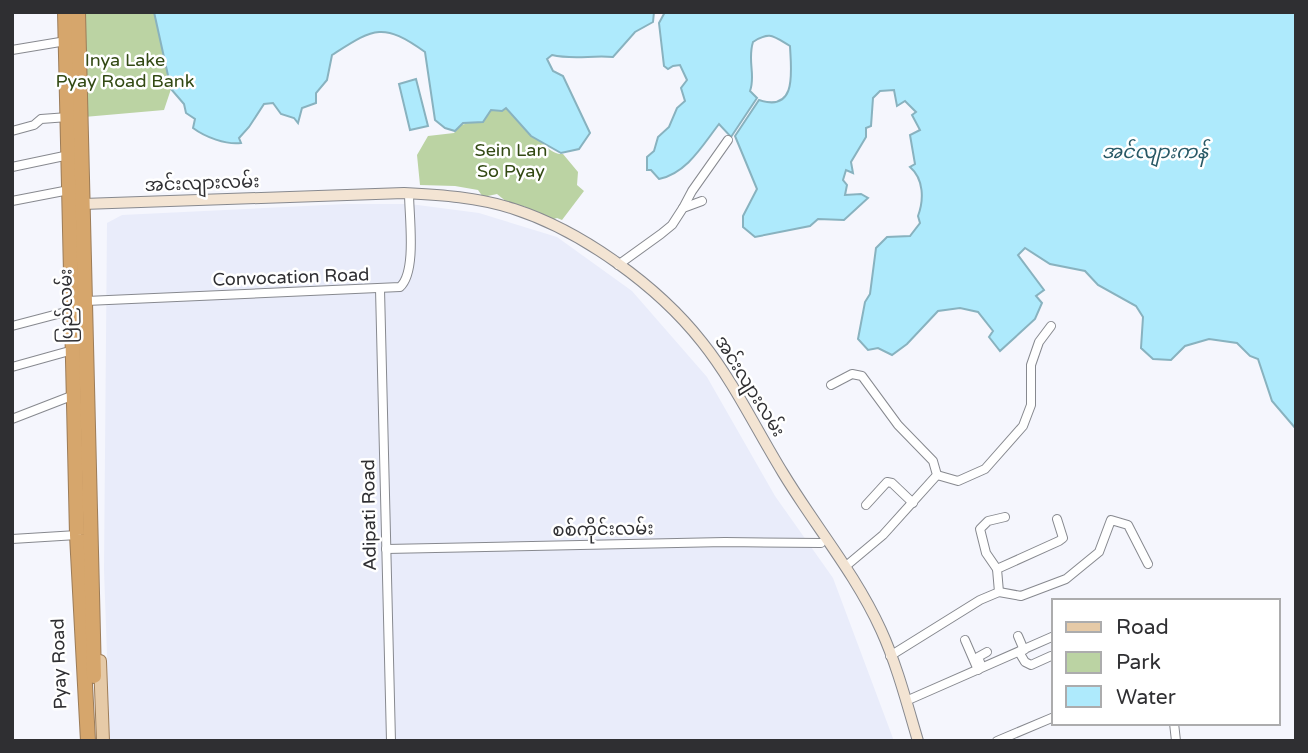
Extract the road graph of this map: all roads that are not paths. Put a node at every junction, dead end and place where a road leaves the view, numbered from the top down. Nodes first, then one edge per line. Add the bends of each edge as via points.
1 (65, 12) edge
2 (78, 12) edge
3 (66, 41) junction
4 (12, 50) edge
5 (73, 65) junction
6 (68, 117) junction
7 (12, 131) edge
8 (728, 140) dead end
9 (69, 155) junction
10 (12, 167) edge
11 (69, 190) junction
12 (409, 193) junction
13 (12, 201) edge
14 (702, 201) dead end
15 (83, 204) junction
16 (683, 208) junction
17 (71, 221) junction
18 (618, 265) junction
19 (380, 289) junction
20 (86, 301) junction
21 (73, 310) junction
22 (12, 326) edge
23 (1051, 326) dead end
24 (73, 350) junction
25 (12, 367) edge
26 (831, 385) dead end
27 (74, 395) junction
28 (12, 419) edge
29 (937, 475) junction
30 (913, 503) junction
31 (866, 505) dead end
32 (1004, 517) dead end
33 (1056, 520) dead end
34 (77, 535) junction
35 (12, 540) edge
36 (821, 543) dead end
37 (386, 549) junction
38 (1148, 564) dead end
39 (846, 566) junction
40 (997, 569) junction
41 (79, 588) junction
42 (999, 592) junction
43 (91, 599) junction
44 (1018, 636) dead end
45 (1052, 637) edge
46 (965, 640) dead end
47 (1021, 651) junction
48 (988, 652) dead end
49 (891, 656) junction
50 (1051, 656) dead end
51 (980, 669) junction
52 (906, 701) junction
53 (1052, 718) edge
54 (81, 741) edge
55 (88, 741) edge
56 (97, 741) edge
57 (103, 741) edge
58 (391, 741) edge
59 (918, 741) edge
60 (997, 741) edge

1 - 3 highway, ပြည်လမ်း
2 - 5 highway, ပြည်လမ်း
3 - 4 street
3 - 5 highway, ပြည်လမ်း
5 - 6 highway, ပြည်လမ်း
5 - 15 highway, ပြည်လမ်း
6 - 7 street via 41,119
6 - 9 highway, ပြည်လမ်း
8 - 16 street
9 - 10 street
9 - 11 highway, ပြည်လမ်း
11 - 13 street
11 - 15 main road
11 - 17 highway, ပြည်လမ်း
12 - 15 main road, အင်းလျားလမ်း
12 - 18 main road, အင်းလျားလမ်း via 470,198 515,209 568,233
12 - 19 street, Convocation Road via 409,274 400,287
14 - 16 street
15 - 17 main road
15 - 20 highway, ပြည်လမ်း
16 - 18 street via 662,234
17 - 21 highway, ပြည်လမ်း
18 - 39 main road, အင်းလျားလမ်း via 647,286 721,367 782,472
19 - 20 street, Convocation Road
19 - 37 street, Adipati Road
20 - 43 highway, ပြည်လမ်း
21 - 22 street
21 - 24 highway, ပြည်လမ်း
23 - 29 street via 1031,365 1031,405 1023,426 985,469 958,481
24 - 25 street
24 - 27 highway, ပြည်လမ်း
26 - 29 street via 852,374 862,376 898,425 933,461
27 - 28 street
27 - 34 highway, ပြည်လမ်း
29 - 30 street
30 - 31 street via 887,482
30 - 39 street
32 - 40 street via 988,521 980,529 986,553
33 - 40 street via 1063,538
34 - 35 street
34 - 41 highway, ပြည်လမ်း
36 - 37 street, စစ်ကိုင်းလမ်း
37 - 58 street, Adipati Road
38 - 42 street via 1128,525 1111,520 1099,552 1066,579 1021,596
39 - 49 main road, အင်းလျားလမ်း
40 - 42 street
41 - 54 main road, Pyay Road via 75,599
41 - 55 highway, Pyay Road
42 - 49 street
43 - 56 highway, ပြည်လမ်း
43 - 57 main road, ပြည်လမ်း via 96,605 99,636
44 - 47 street
45 - 47 street
46 - 51 street
47 - 50 street via 1031,665
47 - 51 street
48 - 51 street via 978,657
49 - 52 main road, အင်းလျားလမ်း
51 - 52 street
52 - 59 main road, အင်းလျားလမ်း
53 - 60 street

